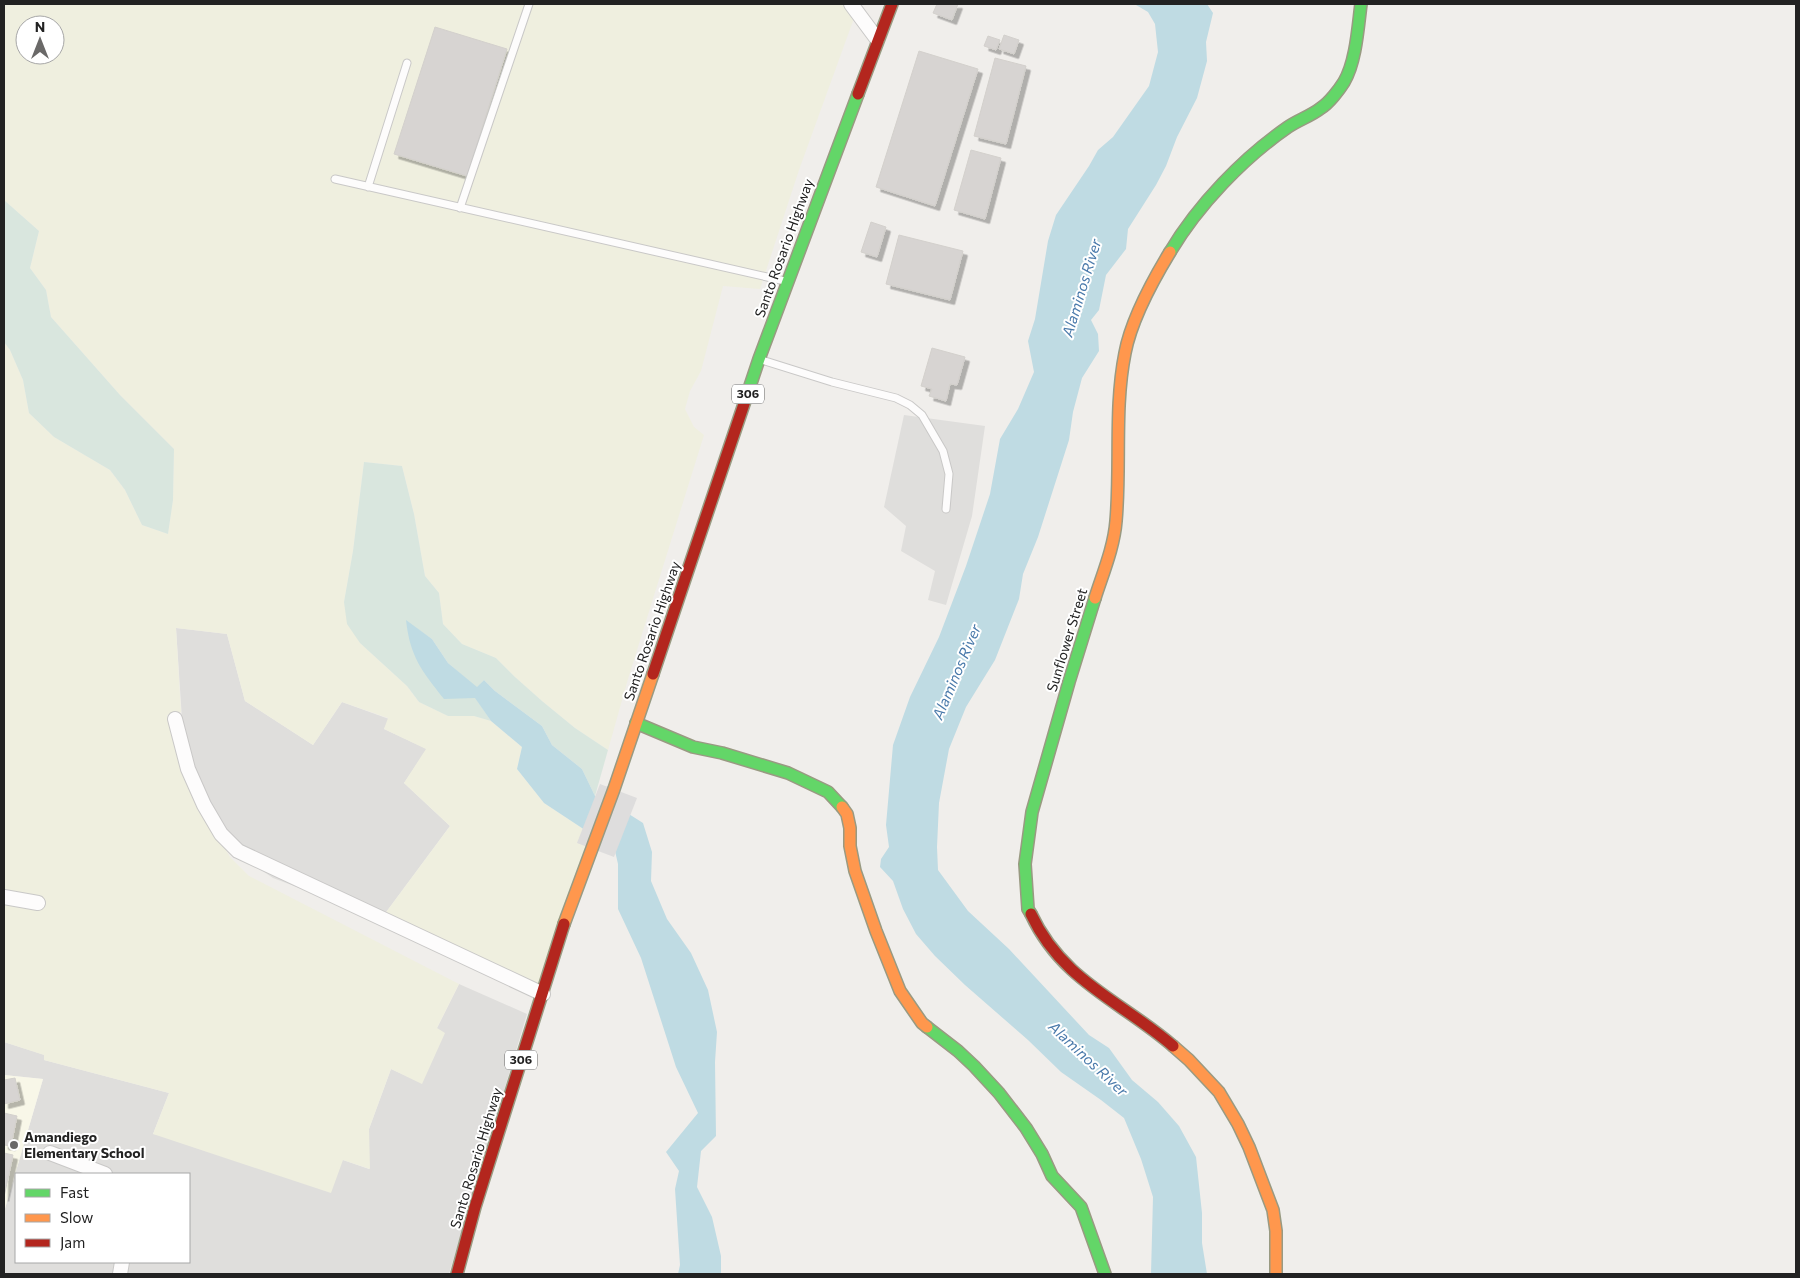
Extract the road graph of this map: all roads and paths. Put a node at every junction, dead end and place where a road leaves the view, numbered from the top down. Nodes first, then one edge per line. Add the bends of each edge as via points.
1 (529, 4) edge
2 (850, 4) edge
3 (892, 4) edge
4 (1361, 4) edge
5 (877, 39) junction
6 (407, 63) dead end
7 (335, 179) dead end
8 (368, 187) junction
9 (460, 208) junction
10 (788, 282) junction
11 (759, 359) junction
12 (946, 509) dead end
13 (175, 719) dead end
14 (636, 723) junction
15 (4, 896) edge
16 (38, 902) dead end
17 (543, 994) junction
18 (50, 1153) dead end
19 (102, 1173) edge
20 (457, 1274) edge
21 (1105, 1274) edge
22 (1276, 1274) edge

1 - 9 lane
2 - 5 street
3 - 5 street, Santo Rosario Highway / 306
4 - 22 street, Sunflower Street via 1355,50 1344,82 1322,108 1288,127 1218,188 1182,232 1133,325 1125,352 1119,397 1116,521 1112,545 1032,812 1025,864 1028,909 1040,934 1062,960 1088,985 1167,1041 1219,1092 1245,1139 1273,1210
5 - 10 street, Santo Rosario Highway / 306
6 - 8 lane
7 - 8 lane
8 - 9 lane
9 - 10 lane
10 - 11 street, Santo Rosario Highway / 306
11 - 12 lane via 896,398 910,405 922,415 943,451 949,474
11 - 14 street, Santo Rosario Highway / 306
13 - 17 street via 188,769 204,805 221,834 238,851
14 - 17 street, Santo Rosario Highway / 306 via 565,922
14 - 21 street via 693,747 788,773 828,792 838,802 847,814 856,871 900,991 922,1023 969,1061 1026,1128 1052,1176 1082,1207
15 - 16 street
17 - 20 street, Santo Rosario Highway / 306
18 - 19 street

